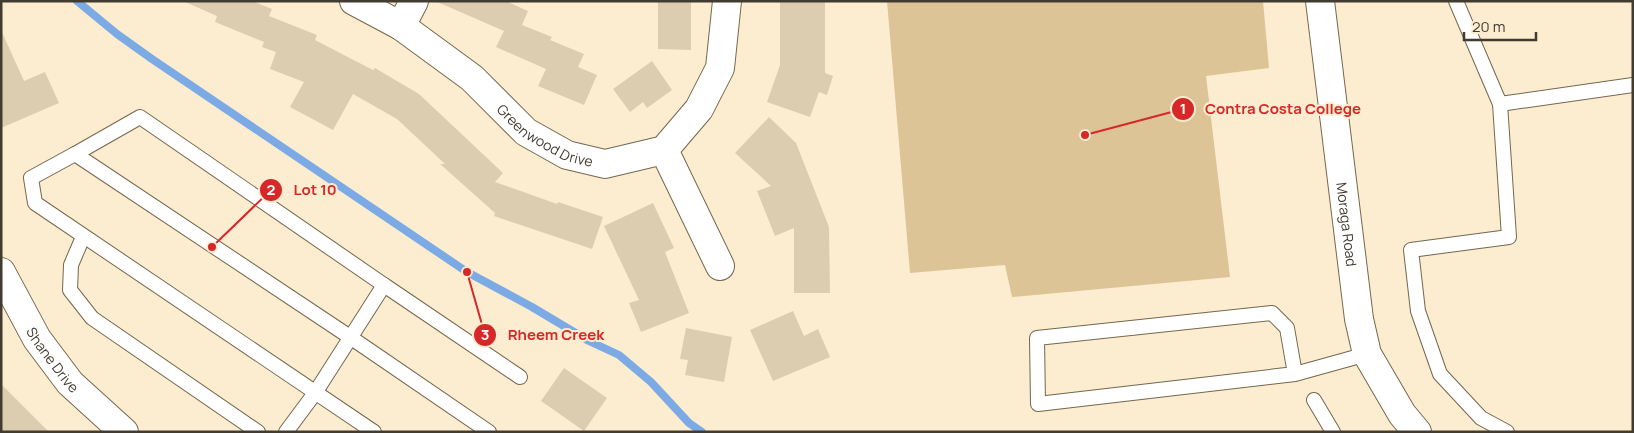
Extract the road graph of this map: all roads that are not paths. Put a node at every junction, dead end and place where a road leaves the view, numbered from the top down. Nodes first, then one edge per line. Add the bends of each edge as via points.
1 (354, 1) edge
2 (414, 1) edge
3 (727, 1) edge
4 (1320, 1) edge
5 (1456, 1) edge
6 (401, 26) junction
7 (1633, 85) edge
8 (1500, 104) junction
9 (664, 150) junction
10 (75, 154) junction
11 (83, 237) junction
12 (720, 266) dead end
13 (1, 272) edge
14 (384, 285) junction
15 (350, 337) junction
16 (1367, 354) junction
17 (1296, 374) junction
18 (520, 377) dead end
19 (315, 393) junction
20 (1314, 400) dead end
21 (124, 432) edge
22 (258, 432) edge
23 (286, 432) edge
24 (374, 432) edge
25 (489, 432) edge
26 (1333, 432) edge
27 (1417, 432) edge
28 (1508, 432) edge

1 - 6 street, Greenwood Drive
2 - 6 street
3 - 9 street via 720,68 699,110
4 - 16 street, Moraga Road via 1359,319
5 - 8 lane
6 - 9 street, Greenwood Drive via 472,78 526,132 567,155 605,164
7 - 8 lane
8 - 28 lane via 1509,236 1411,250 1418,311 1440,374 1482,418
9 - 12 street
10 - 11 lane via 31,178 34,204
10 - 14 lane via 140,117
10 - 15 lane
11 - 19 lane
11 - 22 lane via 71,265 70,290 92,318
13 - 21 street, Shane Drive via 37,340 70,383
14 - 15 lane
14 - 18 lane
15 - 19 lane
15 - 25 lane
16 - 17 lane
16 - 27 street, Moraga Road via 1402,414
17 - 17 lane via 1038,404 1037,338 1272,313 1287,328
19 - 23 lane
19 - 24 lane
20 - 26 lane

